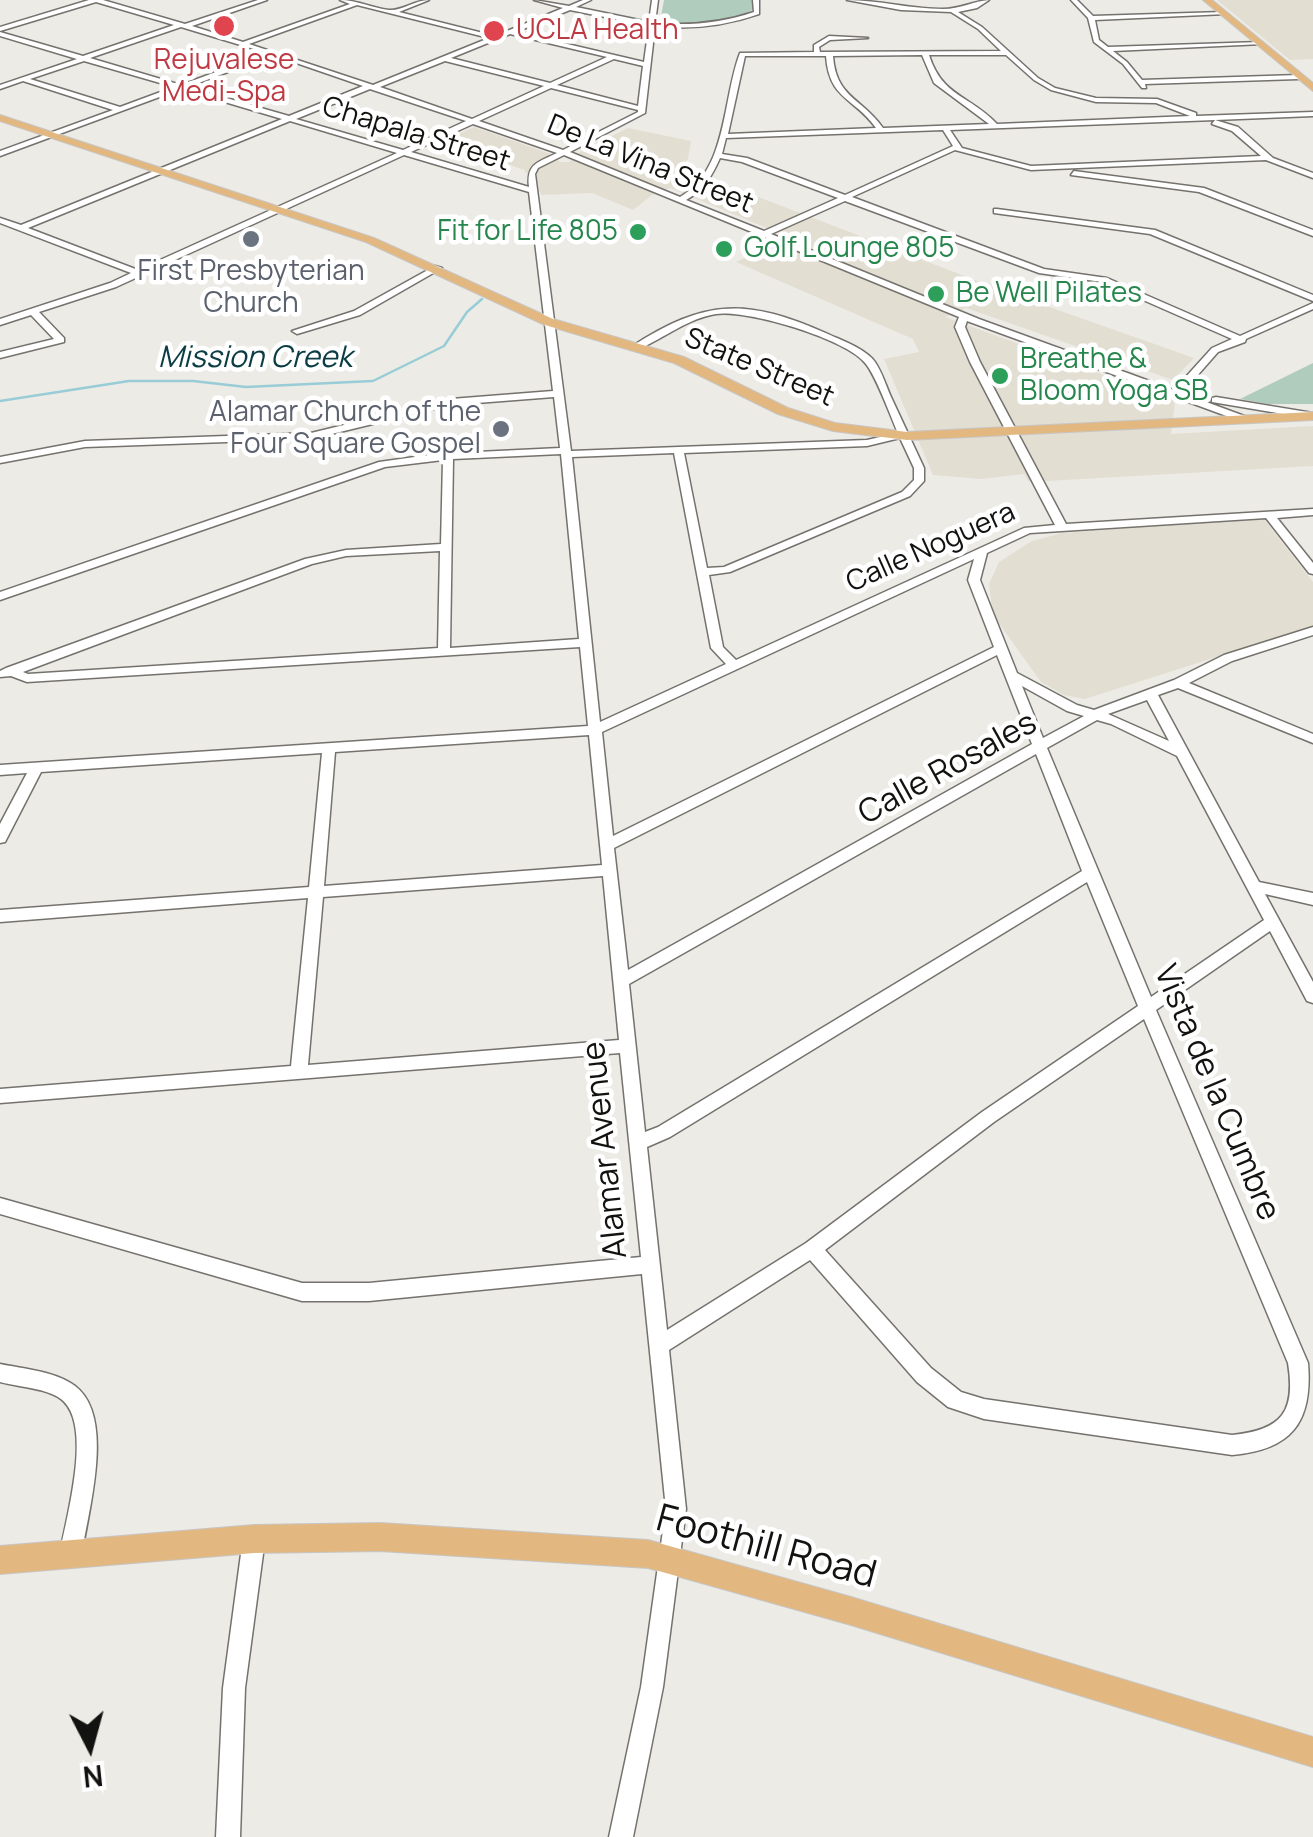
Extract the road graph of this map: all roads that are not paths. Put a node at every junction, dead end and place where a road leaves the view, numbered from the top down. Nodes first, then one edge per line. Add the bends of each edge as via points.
1 (96, 0) edge
2 (264, 0) edge
3 (343, 0) edge
4 (426, 0) edge
5 (537, 0) edge
6 (588, 0) edge
7 (655, 0) edge
8 (756, 0) edge
9 (850, 0) edge
10 (986, 0) edge
11 (1074, 0) edge
12 (1207, 0) edge
13 (357, 3) junction
14 (570, 8) junction
15 (394, 12) junction
16 (954, 12) junction
17 (1223, 14) junction
18 (1091, 18) junction
19 (650, 25) junction
20 (184, 26) junction
21 (0, 32) edge
22 (510, 32) junction
23 (496, 38) junction
24 (865, 38) dead end
25 (244, 44) junction
26 (1260, 44) junction
27 (1104, 49) junction
28 (817, 52) junction
29 (829, 52) junction
30 (274, 53) junction
31 (925, 54) junction
32 (1006, 54) junction
33 (613, 57) junction
34 (82, 58) junction
35 (445, 59) junction
36 (647, 65) junction
37 (1298, 77) junction
38 (23, 79) junction
39 (1140, 82) junction
40 (0, 86) edge
41 (373, 86) junction
42 (552, 86) junction
43 (178, 88) junction
44 (1313, 88) edge
45 (1157, 102) junction
46 (119, 109) junction
47 (643, 109) junction
48 (1313, 114) edge
49 (0, 116) edge
50 (1205, 118) junction
51 (286, 120) junction
52 (474, 122) junction
53 (994, 126) junction
54 (945, 128) junction
55 (881, 130) junction
56 (55, 134) junction
57 (723, 136) junction
58 (954, 148) junction
59 (565, 153) junction
60 (0, 154) edge
61 (402, 154) junction
62 (717, 155) junction
63 (1267, 158) junction
64 (1031, 168) junction
65 (162, 170) junction
66 (1313, 176) edge
67 (532, 190) junction
68 (847, 198) junction
69 (680, 200) junction
70 (277, 208) junction
71 (997, 211) dead end
72 (0, 220) edge
73 (22, 228) junction
74 (1313, 233) edge
75 (763, 235) junction
76 (438, 268) junction
77 (138, 272) junction
78 (1313, 298) edge
79 (1313, 306) edge
80 (34, 313) junction
81 (964, 316) junction
82 (0, 322) edge
83 (549, 322) junction
84 (297, 330) dead end
85 (1242, 340) junction
86 (636, 347) junction
87 (0, 355) edge
88 (1178, 392) junction
89 (557, 394) junction
90 (1199, 403) junction
91 (1313, 416) edge
92 (1243, 419) junction
93 (1205, 420) junction
94 (822, 424) junction
95 (1013, 432) junction
96 (902, 436) junction
97 (806, 444) junction
98 (678, 450) junction
99 (565, 453) junction
100 (448, 458) junction
101 (0, 460) edge
102 (1046, 496) junction
103 (1313, 512) edge
104 (1270, 515) junction
105 (1062, 526) junction
106 (1028, 530) junction
107 (444, 547) junction
108 (982, 552) junction
109 (701, 572) junction
110 (1313, 572) edge
111 (0, 596) edge
112 (1313, 631) edge
113 (584, 643) junction
114 (1000, 648) junction
115 (444, 652) junction
116 (735, 666) junction
117 (5, 673) edge
118 (1014, 676) junction
119 (1178, 683) junction
120 (1150, 693) junction
121 (1097, 714) junction
122 (594, 730) junction
123 (1313, 738) edge
124 (329, 747) junction
125 (1041, 748) junction
126 (1183, 754) junction
127 (37, 767) junction
128 (0, 770) edge
129 (0, 838) edge
130 (605, 846) junction
131 (608, 870) junction
132 (1090, 873) junction
133 (1256, 887) junction
134 (316, 893) junction
135 (1313, 899) edge
136 (0, 916) edge
137 (1274, 922) junction
138 (621, 981) junction
139 (1313, 997) edge
140 (1146, 1007) junction
141 (628, 1046) junction
142 (299, 1073) junction
143 (0, 1096) edge
144 (639, 1142) junction
145 (0, 1206) edge
146 (812, 1248) junction
147 (650, 1265) junction
148 (658, 1346) junction
149 (0, 1373) edge
150 (254, 1538) junction
151 (71, 1552) junction
152 (672, 1559) junction
153 (0, 1560) edge
154 (1313, 1752) edge
155 (228, 1837) edge
156 (621, 1837) edge

1 - 20 street, De La Vina Street
1 - 21 street
2 - 20 street
3 - 13 street
4 - 15 street
5 - 14 street
6 - 14 street
7 - 19 street
8 - 19 street via 758,12 729,24
9 - 16 street
10 - 16 street
11 - 18 street
12 - 17 main road
13 - 15 street
13 - 25 street
14 - 19 street
14 - 22 street
15 - 23 street
16 - 32 street
17 - 18 street
17 - 26 main road
18 - 27 street
19 - 36 street
20 - 25 street, De La Vina Street
20 - 34 street
21 - 34 street, Chapala Street
22 - 23 street
22 - 33 street
23 - 35 street
24 - 28 street via 823,40
25 - 30 street, De La Vina Street
26 - 27 street
26 - 37 main road
27 - 39 street
28 - 29 street
28 - 57 street via 740,56
29 - 31 street
29 - 55 street via 836,88
30 - 41 street, De La Vina Street
30 - 43 street
31 - 32 street
31 - 53 street via 940,88
32 - 45 street via 1063,92
33 - 36 street
33 - 42 street
34 - 38 street
34 - 43 street, Chapala Street
35 - 41 street
35 - 42 street
36 - 47 street
37 - 39 street
37 - 44 main road
38 - 40 street
38 - 46 street
39 - 45 street
41 - 51 street
41 - 52 street, De La Vina Street
42 - 47 street
42 - 52 street
43 - 46 street
43 - 51 street, Chapala Street
45 - 50 street
46 - 56 street
47 - 59 street
48 - 50 street
49 - 56 main road, State Street
50 - 53 street
50 - 63 street via 1235,129
51 - 61 street, Chapala Street
51 - 65 street
52 - 59 street, De La Vina Street
52 - 61 street
53 - 54 street
54 - 55 street
54 - 58 street
55 - 57 street
56 - 60 street
56 - 65 main road, State Street
57 - 62 street
58 - 64 street
58 - 68 street
59 - 67 street via 532,170
59 - 69 street, De La Vina Street
61 - 67 street, Chapala Street
61 - 70 street
62 - 68 street
62 - 69 street via 701,184
63 - 64 street
63 - 66 street
64 - 74 street via 1193,188
65 - 70 main road, State Street
65 - 73 street
67 - 83 street, Alamar Avenue
68 - 75 street
68 - 85 street via 1047,272 1104,280
69 - 75 street, De La Vina Street
70 - 76 main road, State Street
70 - 77 street
71 - 78 street via 1144,230
72 - 73 street
73 - 77 street
75 - 81 street, De La Vina Street
76 - 83 main road, State Street
76 - 84 street via 365,310
77 - 80 street
79 - 85 street
80 - 82 street
80 - 87 street via 61,340
81 - 88 street, De La Vina Street
81 - 95 street via 964,338
83 - 86 main road, State Street
83 - 89 street, Alamar Avenue
85 - 88 street via 1213,352
86 - 94 main road, State Street
86 - 96 street via 714,311 766,314 868,360
88 - 90 street, De La Vina Street
88 - 91 street, De La Vina Street
89 - 99 street, Alamar Avenue
89 - 101 street via 451,402 311,436 84,444
90 - 92 street, De La Vina Street
90 - 93 street
91 - 92 main road, State Street
92 - 93 main road, State Street
93 - 95 main road, State Street
94 - 96 main road, State Street
94 - 97 street via 821,438
95 - 96 main road, State Street
95 - 102 street
96 - 97 street
96 - 109 street via 920,475 912,490 726,570
97 - 98 street
98 - 99 street
98 - 109 street
99 - 100 street
99 - 113 street, Alamar Avenue
100 - 107 street
100 - 111 street via 363,470
102 - 105 street
102 - 106 street
103 - 104 street, Calle Noguera
104 - 105 street, Calle Noguera
104 - 110 street
105 - 106 street, Calle Noguera
106 - 108 street, Calle Noguera
107 - 115 street
107 - 117 street via 309,561
108 - 114 street, Vista de la Cumbre via 974,580
108 - 116 street, Calle Noguera
109 - 116 street via 717,648
112 - 119 street, Calle Rosales via 1228,658
113 - 115 street
113 - 122 street, Alamar Avenue
114 - 118 street, Vista de la Cumbre
114 - 130 street
115 - 117 street via 26,678
116 - 122 street, Calle Noguera
118 - 121 street via 1049,698
118 - 125 street, Vista de la Cumbre
119 - 120 street, Calle Rosales
119 - 123 street
120 - 121 street, Calle Rosales
120 - 126 street
121 - 125 street, Calle Rosales
121 - 126 street
122 - 124 street
122 - 130 street, Alamar Avenue
124 - 127 street
124 - 134 street
125 - 132 street, Vista de la Cumbre
125 - 138 street, Calle Rosales
126 - 133 street
127 - 128 street
127 - 129 street
130 - 131 street, Alamar Avenue
131 - 134 street
131 - 138 street, Alamar Avenue
132 - 140 street, Vista de la Cumbre
132 - 144 street
133 - 135 street
133 - 137 street
134 - 136 street
134 - 142 street
137 - 139 street
137 - 140 street
138 - 141 street, Alamar Avenue
140 - 146 street
140 - 146 street, Vista de la Cumbre via 1298,1363 1298,1410 1279,1434 1232,1445 965,1404 924,1376
141 - 142 street
141 - 144 street, Alamar Avenue
142 - 143 street
144 - 147 street, Alamar Avenue
145 - 147 street via 302,1292 370,1292
146 - 148 street
147 - 148 street, Alamar Avenue
148 - 152 street, Alamar Avenue via 676,1510
149 - 151 street via 59,1389 84,1408 86,1452
150 - 151 main road, Foothill Road
150 - 152 main road, Foothill Road via 516,1544
150 - 155 street via 234,1688
151 - 153 main road, Foothill Road
152 - 154 main road, Foothill Road
152 - 156 street, Alamar Avenue

